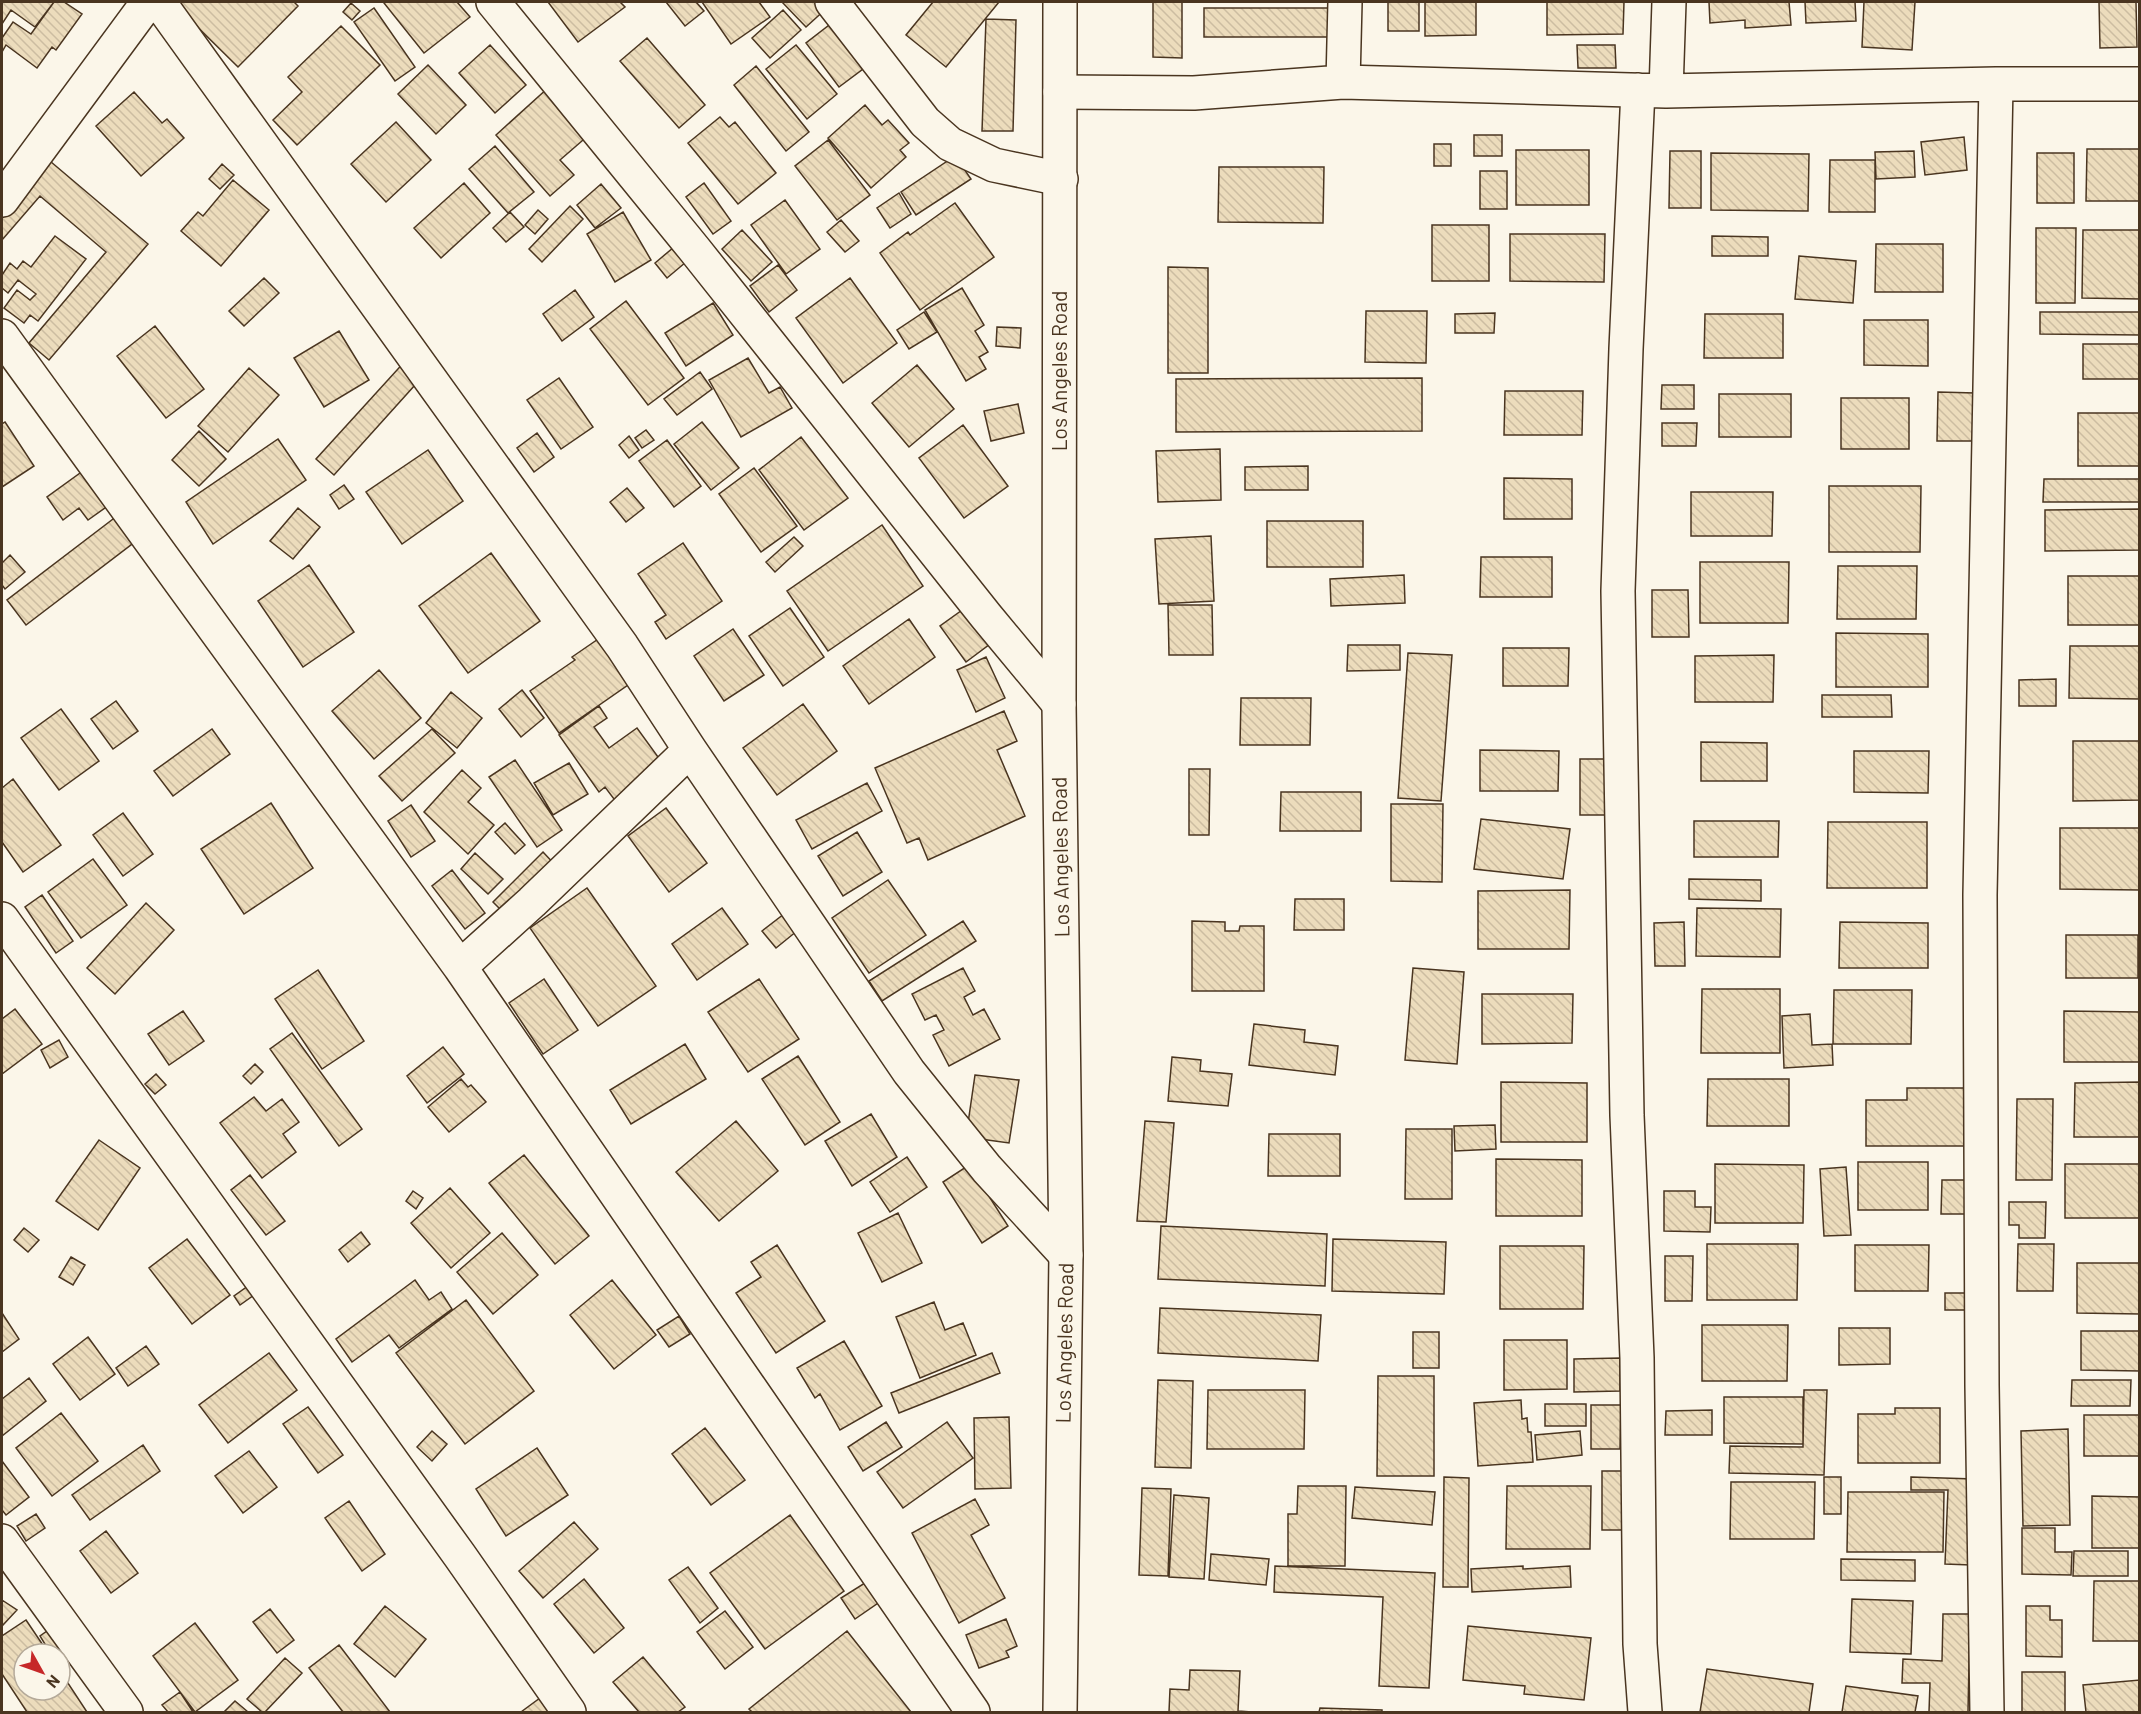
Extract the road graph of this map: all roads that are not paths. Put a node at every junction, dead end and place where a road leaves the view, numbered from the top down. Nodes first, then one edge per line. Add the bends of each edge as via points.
1 (148, 2) edge
2 (159, 2) edge
3 (493, 2) edge
4 (832, 2) edge
5 (1060, 2) edge
6 (1345, 2) edge
7 (1669, 2) edge
8 (1343, 82) junction
9 (1996, 84) junction
10 (2139, 84) edge
11 (1652, 90) junction
12 (1060, 92) junction
13 (1061, 179) junction
14 (2, 200) edge
15 (2, 336) edge
16 (1059, 704) junction
17 (690, 750) junction
18 (2, 919) edge
19 (460, 967) junction
20 (1066, 1255) junction
21 (2, 1541) edge
22 (126, 1713) edge
23 (569, 1713) edge
24 (973, 1713) edge
25 (1060, 1713) edge
26 (1645, 1713) edge
27 (1987, 1713) edge

1 - 14 street
2 - 17 street via 622,646
3 - 16 street
4 - 13 street via 924,122 950,144 994,165
5 - 12 street, Los Angeles Road
6 - 8 street
7 - 11 street
8 - 11 street
8 - 12 street via 1194,93
9 - 10 street
9 - 11 street
9 - 27 street via 1980,895
11 - 26 street via 1626,338 1618,591 1627,1115
12 - 13 street, Los Angeles Road
13 - 16 street, Los Angeles Road
15 - 19 street
16 - 20 street, Los Angeles Road
17 - 19 street
17 - 20 street via 909,1072 987,1168
18 - 23 street
19 - 24 street
20 - 25 street, Los Angeles Road
21 - 22 street

